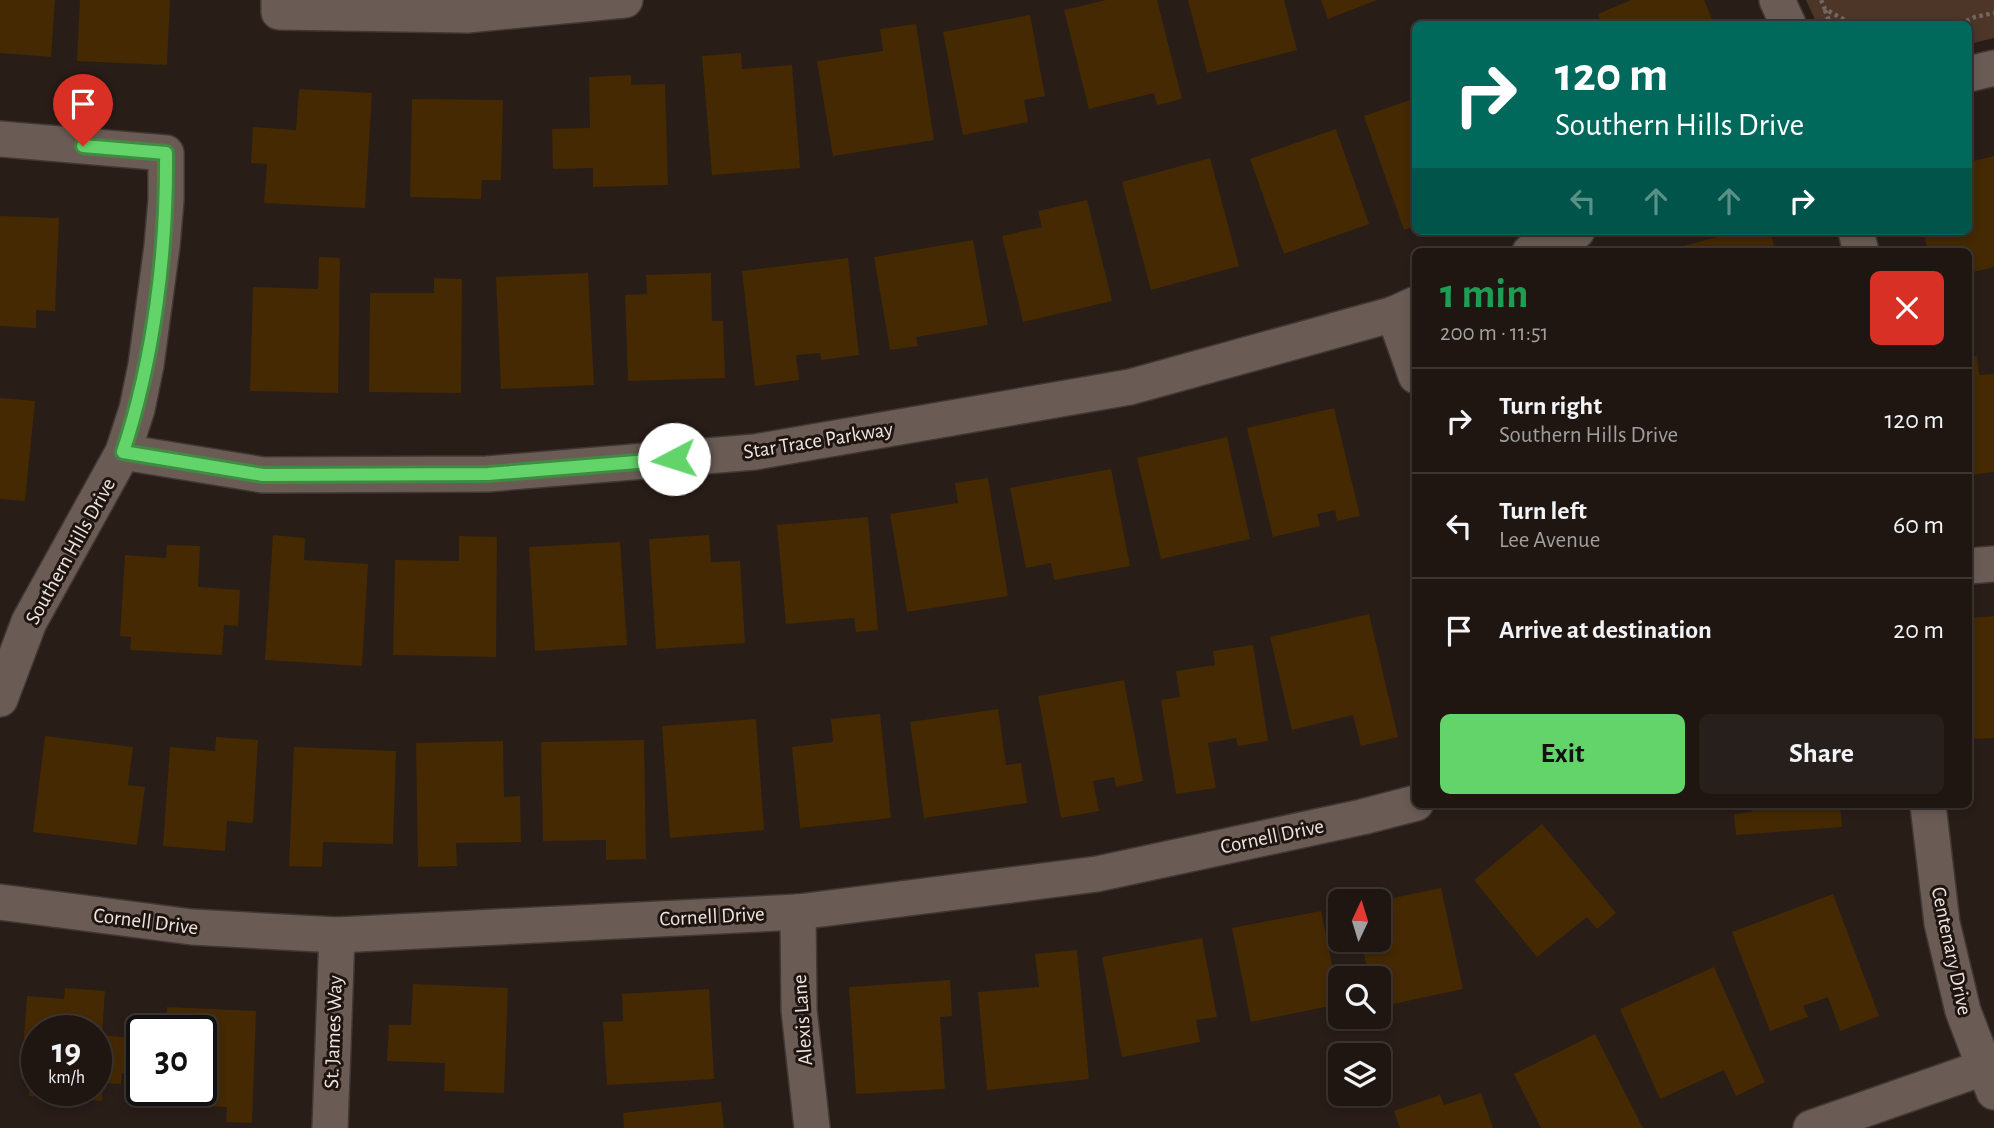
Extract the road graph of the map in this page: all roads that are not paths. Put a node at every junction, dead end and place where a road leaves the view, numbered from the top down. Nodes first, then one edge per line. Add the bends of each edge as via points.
1 (625, 0) edge
2 (1776, 0) edge
3 (279, 6) edge
4 (1786, 21) edge
5 (1994, 68) edge
6 (1972, 73) edge
7 (0, 139) edge
8 (1568, 235) edge
9 (1539, 248) edge
10 (1405, 309) edge
11 (1412, 352) edge
12 (123, 452) junction
13 (1994, 564) edge
14 (1972, 566) edge
15 (14, 617) edge
16 (0, 699) edge
17 (1412, 804) edge
18 (1928, 808) edge
19 (0, 902) edge
20 (799, 912) junction
21 (337, 935) junction
22 (1991, 1075) edge
23 (330, 1128) edge
24 (812, 1128) edge
25 (1811, 1128) edge

1 - 3 street via 467,15
2 - 4 street
5 - 6 street
7 - 12 street, Southern Hills Drive via 166,153 165,212 153,320 137,409
8 - 9 street
10 - 11 street
10 - 12 street, Star Trace Parkway via 1130,387 755,452 488,474 263,475
12 - 15 street, Southern Hills Drive
13 - 14 street
15 - 16 street, Southern Hills Drive
17 - 20 street, Cornell Drive via 1097,874
18 - 22 street, Centenary Drive via 1942,923 1963,1011
19 - 21 street, Cornell Drive via 192,927
20 - 21 street, Cornell Drive
20 - 24 street, Alexis Lane via 799,1010
21 - 23 street, St. James Way
22 - 25 street

